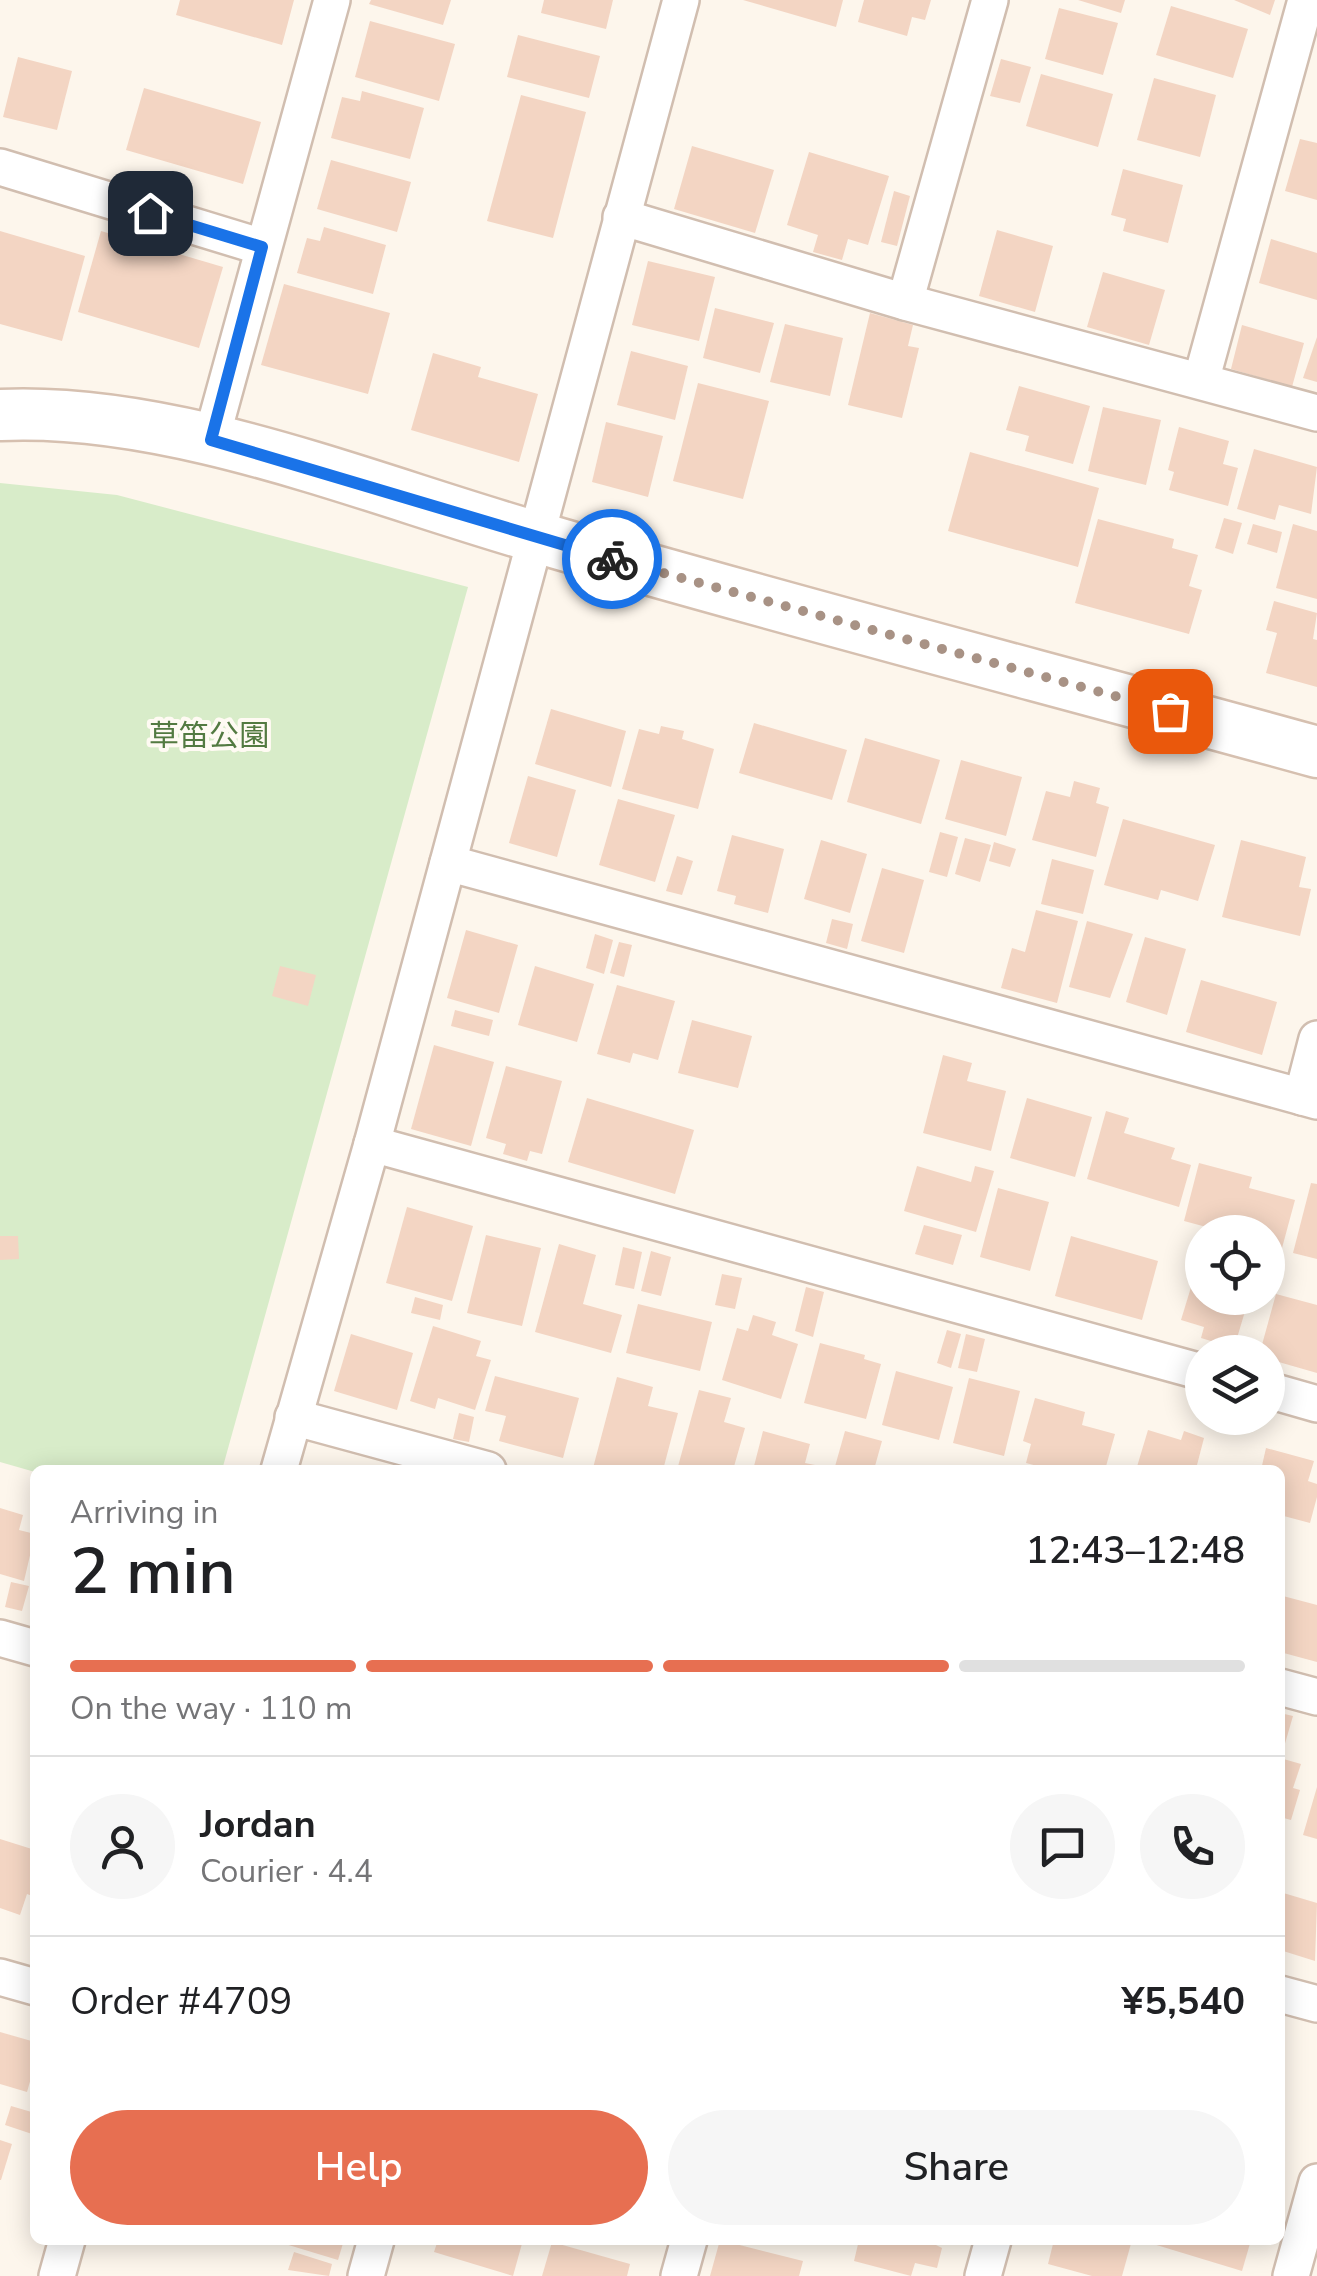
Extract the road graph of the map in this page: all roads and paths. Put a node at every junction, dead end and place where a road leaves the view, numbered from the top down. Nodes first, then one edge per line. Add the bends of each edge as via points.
1 (332, 0) edge
2 (681, 0) edge
3 (990, 0) edge
4 (1306, 0) edge
5 (0, 167) edge
6 (622, 217) junction
7 (262, 247) junction
8 (905, 302) junction
9 (1201, 381) junction
10 (1317, 413) edge
11 (0, 415) edge
12 (211, 440) junction
13 (533, 537) junction
14 (1317, 752) edge
15 (448, 863) junction
16 (1317, 1039) edge
17 (1309, 1099) edge
18 (372, 1144) junction
19 (1185, 1367) edge
20 (1285, 1395) edge
21 (1317, 1404) edge
22 (293, 1416) junction
23 (280, 1465) edge
24 (470, 1465) edge
25 (0, 1638) edge
26 (30, 1647) edge
27 (1285, 1688) edge
28 (1317, 1697) edge
29 (0, 1977) edge
30 (30, 1986) edge
31 (1285, 1995) edge
32 (1317, 2004) edge
33 (1317, 2182) edge
34 (1309, 2239) edge
35 (65, 2245) edge
36 (375, 2245) edge
37 (688, 2245) edge
38 (991, 2245) edge
39 (56, 2276) edge
40 (366, 2276) edge
41 (679, 2276) edge
42 (983, 2276) edge
43 (1291, 2276) edge

1 - 7 street
2 - 6 street
3 - 8 street
4 - 9 street
5 - 7 street
6 - 8 street
6 - 13 street
7 - 12 street
8 - 9 street
9 - 10 street
11 - 12 street via 86,415
12 - 13 street
13 - 14 street
13 - 15 street
15 - 17 street
15 - 18 street
16 - 17 street
18 - 19 street
18 - 22 street
20 - 21 street
22 - 23 street
22 - 24 street
25 - 26 street
27 - 28 street
29 - 30 street
31 - 32 street
33 - 34 street
34 - 43 street
35 - 39 street
36 - 40 street
37 - 41 street
38 - 42 street

